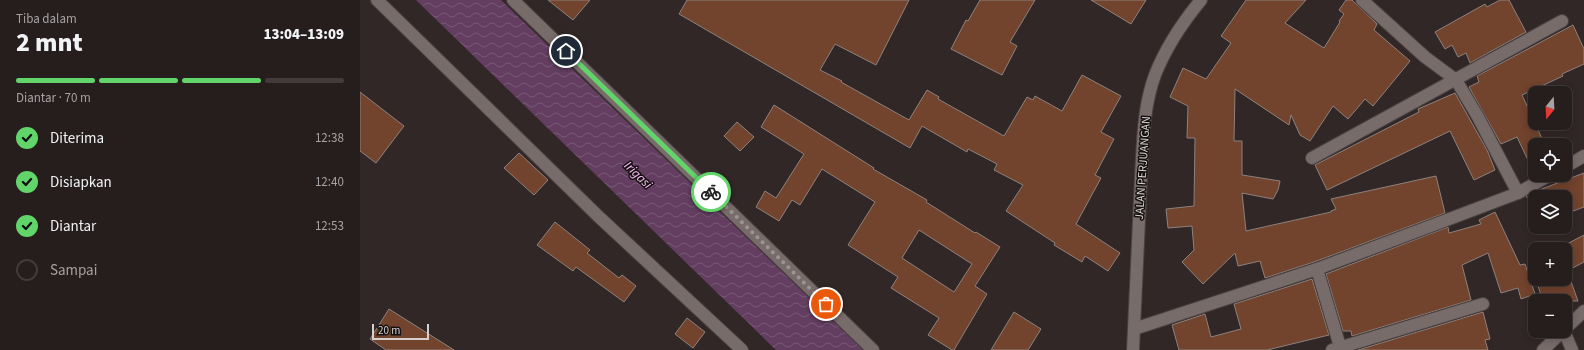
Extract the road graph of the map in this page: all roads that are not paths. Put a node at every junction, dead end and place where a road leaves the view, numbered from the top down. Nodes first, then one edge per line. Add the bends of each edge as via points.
1 (377, 0) edge
2 (513, 0) edge
3 (1201, 0) edge
4 (1362, 0) edge
5 (1562, 21) dead end
6 (1456, 80) junction
7 (1584, 156) edge
8 (1312, 158) dead end
9 (1572, 163) edge
10 (1538, 182) edge
11 (1518, 193) junction
12 (1317, 269) junction
13 (1483, 304) dead end
14 (1584, 311) edge
15 (1572, 322) edge
16 (1134, 329) junction
17 (1556, 338) edge
18 (1567, 338) edge
19 (1338, 349) edge
20 (742, 350) edge
21 (873, 350) edge
22 (1133, 350) edge
23 (1543, 350) edge
24 (1572, 350) edge

1 - 20 street via 598,216
2 - 21 street
3 - 16 street, JALAN PERJUANGAN via 1183,22 1167,49 1155,76 1146,112
4 - 6 street via 1425,57
5 - 6 street
6 - 8 street
6 - 11 street
7 - 9 street
10 - 11 street
11 - 12 street
12 - 16 street
12 - 19 street
13 - 19 street
14 - 15 street
16 - 22 street, JALAN PERJUANGAN
17 - 23 street
18 - 24 street

